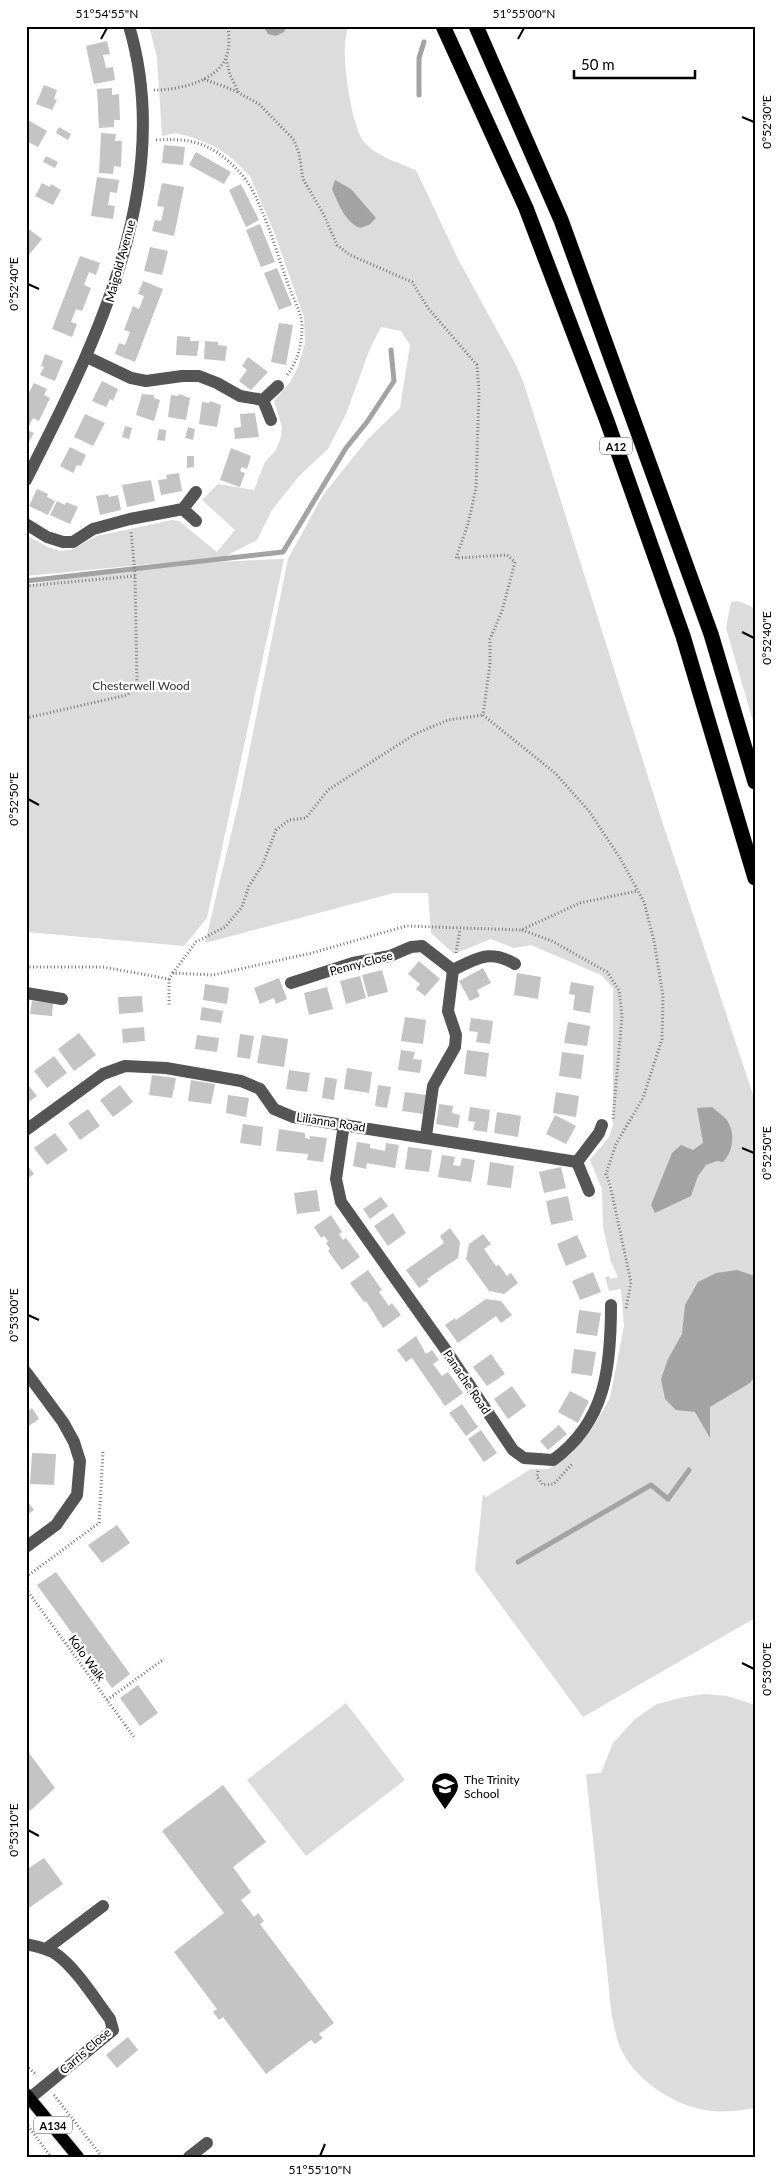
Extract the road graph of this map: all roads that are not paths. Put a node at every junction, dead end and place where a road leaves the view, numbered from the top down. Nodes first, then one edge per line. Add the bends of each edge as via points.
1 (129, 26) edge
2 (443, 26) edge
3 (476, 26) edge
4 (87, 357) junction
5 (278, 386) road end
6 (263, 400) junction
7 (271, 420) dead end
8 (26, 480) edge
9 (196, 492) dead end
10 (182, 509) junction
11 (196, 521) dead end
12 (26, 524) edge
13 (755, 782) edge
14 (755, 878) edge
15 (515, 964) dead end
16 (453, 970) junction
17 (291, 983) dead end
18 (26, 994) edge
19 (62, 999) dead end
20 (344, 1124) junction
21 (607, 1125) road end
22 (26, 1130) edge
23 (426, 1136) junction
24 (577, 1162) junction
25 (589, 1191) dead end
26 (611, 1305) dead end
27 (26, 1372) edge
28 (26, 1547) edge
29 (103, 1906) dead end
30 (26, 1944) edge
31 (46, 1949) junction
32 (28, 2096) edge
33 (207, 2143) dead end
34 (76, 2156) edge
35 (189, 2157) edge

1 - 4 street, Maigold Avenue via 141,90 143,141 120,268
2 - 14 highway, A12 via 526,208 608,422 683,636
3 - 13 highway, A12 via 561,220 711,634
4 - 6 street via 131,378 146,381 199,376 240,396
4 - 8 street, Maigold Avenue
5 - 6 street
6 - 7 street
9 - 10 street
10 - 11 street
10 - 12 street via 93,529 73,542 47,537
15 - 16 street via 491,954
16 - 17 street, Penny Close via 422,946
16 - 23 street via 448,1011 456,1035 455,1047 433,1086
18 - 19 street
20 - 22 street, Lilianna Road via 293,1117 274,1109 260,1089 241,1081 166,1068 126,1066 103,1074
20 - 23 street, Lilianna Road
20 - 26 street, Panache Road via 336,1179 341,1202 513,1450 524,1458 553,1460 582,1434 596,1412 603,1390
21 - 24 street
23 - 24 street, Lilianna Road
24 - 25 street
27 - 28 street via 63,1422 80,1461 77,1495 56,1525
29 - 31 street
30 - 31 street, Carris Close
31 - 32 street, Carris Close via 68,1965 110,2019 113,2030
32 - 34 main road, A134
33 - 35 street

